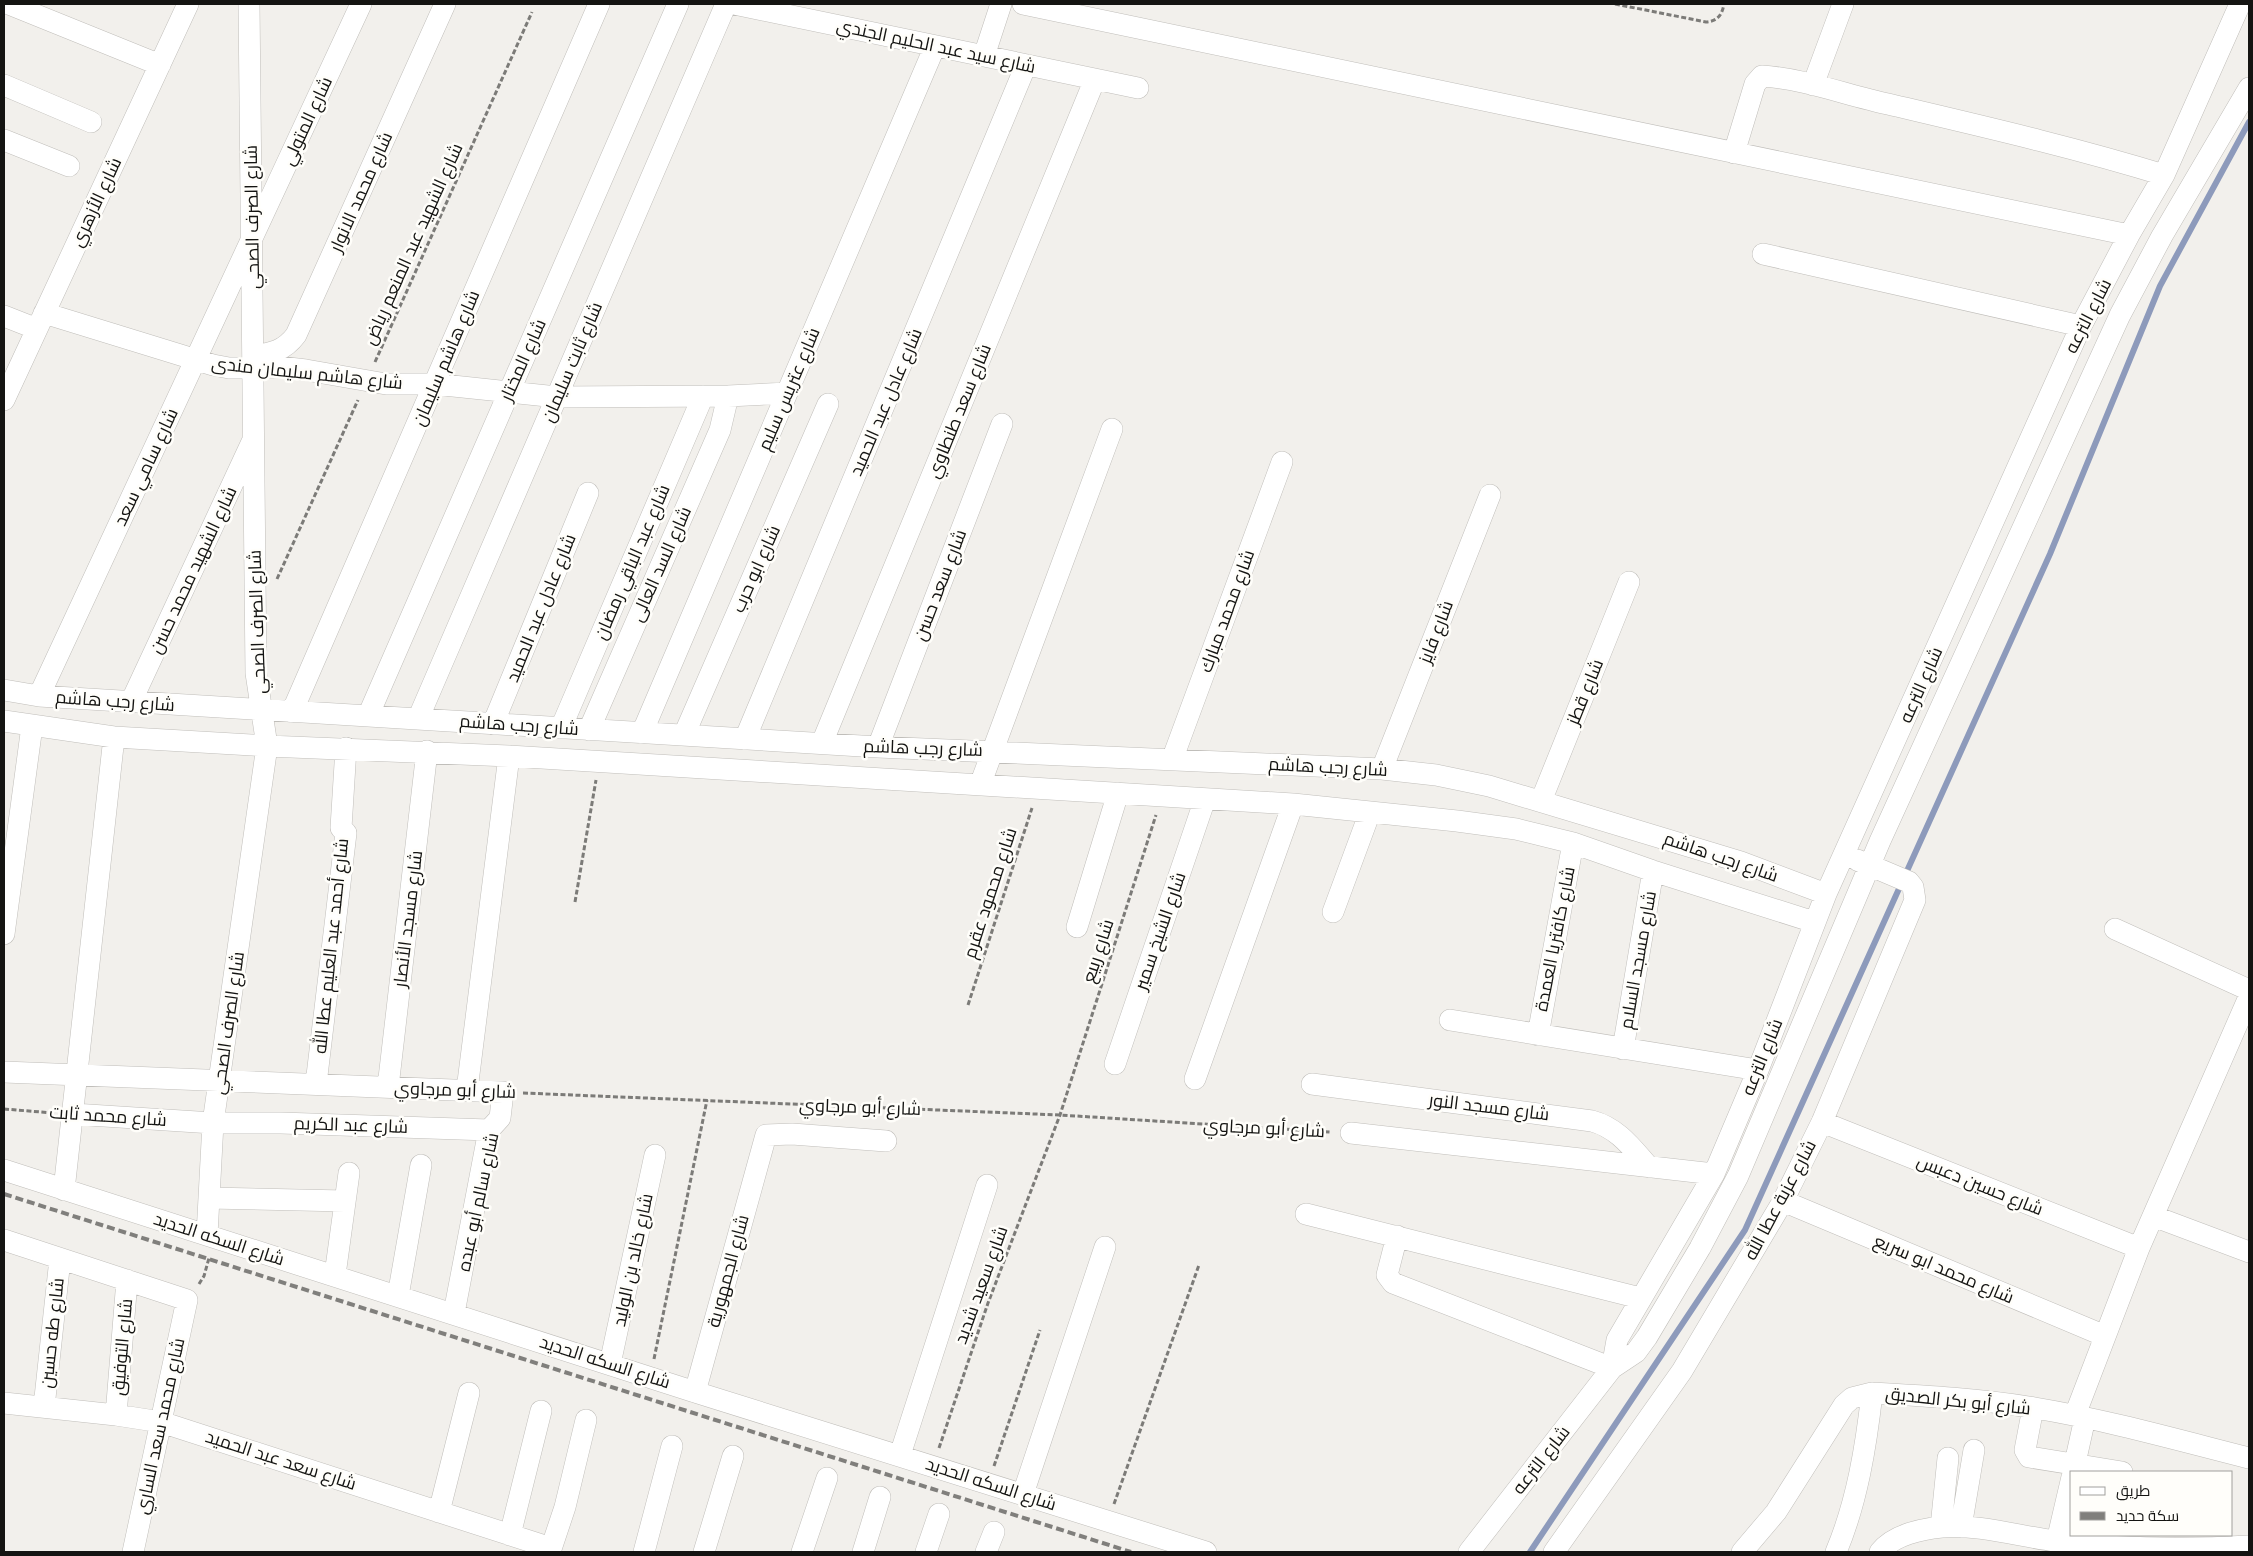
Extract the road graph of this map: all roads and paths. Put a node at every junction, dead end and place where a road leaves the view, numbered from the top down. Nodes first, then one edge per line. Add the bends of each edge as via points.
1 (9, 4) edge
2 (188, 4) edge
3 (249, 4) edge
4 (260, 4) edge
5 (361, 4) edge
6 (445, 4) edge
7 (599, 4) edge
8 (678, 4) edge
9 (726, 4) edge
10 (734, 4) edge
11 (1001, 4) edge
12 (1023, 4) edge
13 (1615, 4) edge
14 (1724, 4) edge
15 (1844, 4) edge
16 (2240, 4) edge
17 (532, 12) dead end
18 (249, 27) junction
19 (935, 46) junction
20 (984, 56) junction
21 (160, 65) junction
22 (1026, 65) junction
23 (1095, 79) junction
24 (4, 85) edge
25 (1814, 86) junction
26 (1138, 88) dead end
27 (2249, 88) edge
28 (91, 122) dead end
29 (4, 140) edge
30 (1734, 153) junction
31 (69, 166) dead end
32 (2164, 175) junction
33 (2129, 236) junction
34 (253, 238) junction
35 (1763, 254) dead end
36 (4, 316) edge
37 (41, 321) junction
38 (2081, 326) junction
39 (196, 360) junction
40 (253, 362) junction
41 (366, 382) junction
42 (434, 384) junction
43 (509, 393) junction
44 (787, 393) junction
45 (704, 396) junction
46 (728, 396) junction
47 (557, 397) junction
48 (4, 400) edge
49 (828, 404) dead end
50 (1002, 424) dead end
51 (1112, 429) dead end
52 (254, 437) junction
53 (1282, 462) dead end
54 (588, 493) dead end
55 (1490, 496) dead end
56 (276, 580) dead end
57 (1629, 582) dead end
58 (4, 690) edge
59 (39, 696) junction
60 (131, 702) junction
61 (261, 710) junction
62 (292, 712) junction
63 (368, 716) junction
64 (418, 719) junction
65 (4, 721) edge
66 (493, 724) junction
67 (32, 726) junction
68 (561, 728) junction
69 (589, 730) junction
70 (642, 732) junction
71 (684, 735) junction
72 (114, 737) junction
73 (745, 739) junction
74 (822, 744) junction
75 (267, 746) junction
76 (878, 746) junction
77 (346, 748) junction
78 (427, 751) junction
79 (993, 751) junction
80 (509, 756) junction
81 (1172, 760) junction
82 (599, 762) junction
83 (1382, 770) junction
84 (980, 785) junction
85 (1038, 789) junction
86 (1118, 793) junction
87 (1162, 796) junction
88 (1205, 799) junction
89 (1549, 803) junction
90 (1294, 804) junction
91 (1370, 812) junction
92 (1545, 836) junction
93 (1573, 843) junction
94 (1844, 855) junction
95 (1877, 868) junction
96 (1653, 871) junction
97 (1826, 894) junction
98 (575, 902) dead end
99 (1333, 912) dead end
100 (1814, 922) junction
101 (1077, 927) dead end
102 (2115, 929) dead end
103 (4, 934) edge
104 (2249, 990) edge
105 (2249, 997) edge
106 (968, 1005) dead end
107 (1450, 1020) dead end
108 (1538, 1034) junction
109 (1623, 1048) junction
110 (1115, 1064) dead end
111 (1758, 1070) junction
112 (4, 1072) edge
113 (77, 1075) junction
114 (1195, 1079) dead end
115 (220, 1081) junction
116 (316, 1084) junction
117 (1312, 1084) dead end
118 (388, 1087) junction
119 (467, 1090) junction
120 (503, 1092) junction
121 (707, 1100) junction
122 (4, 1109) edge
123 (73, 1114) junction
124 (1060, 1115) junction
125 (1822, 1122) junction
126 (213, 1123) junction
127 (489, 1130) junction
128 (1351, 1133) joint
129 (886, 1142) dead end
130 (656, 1156) dead end
131 (421, 1165) dead end
132 (1649, 1167) junction
133 (4, 1170) edge
134 (349, 1173) dead end
135 (1714, 1174) junction
136 (987, 1185) dead end
137 (64, 1190) junction
138 (209, 1198) junction
139 (345, 1201) junction
140 (1783, 1201) junction
141 (1306, 1214) dead end
142 (2154, 1216) junction
143 (1397, 1236) junction
144 (4, 1240) edge
145 (208, 1245) junction
146 (1105, 1247) dead end
147 (2140, 1248) junction
148 (2249, 1252) edge
149 (60, 1259) junction
150 (1199, 1265) dead end
151 (335, 1275) junction
152 (204, 1276) dead end
153 (127, 1280) junction
154 (398, 1296) junction
155 (1640, 1298) junction
156 (454, 1313) junction
157 (1040, 1330) dead end
158 (2105, 1336) junction
159 (610, 1364) junction
160 (1612, 1368) junction
161 (651, 1376) junction
162 (695, 1392) junction
163 (469, 1393) dead end
164 (1872, 1393) junction
165 (4, 1403) edge
166 (44, 1407) junction
167 (2033, 1408) junction
168 (541, 1411) dead end
169 (116, 1415) junction
170 (2080, 1417) junction
171 (586, 1420) dead end
172 (161, 1422) junction
173 (672, 1446) dead end
174 (1974, 1450) dead end
175 (900, 1455) junction
176 (733, 1456) dead end
177 (1948, 1458) dead end
178 (2249, 1458) edge
179 (933, 1465) junction
180 (2073, 1471) edge
181 (827, 1478) dead end
182 (988, 1483) junction
183 (2070, 1484) edge
184 (1023, 1494) junction
185 (880, 1497) dead end
186 (440, 1512) junction
187 (939, 1514) dead end
188 (1108, 1521) junction
189 (1951, 1527) junction
190 (994, 1532) dead end
191 (510, 1535) junction
192 (2057, 1541) junction
193 (2249, 1546) edge
194 (551, 1550) edge
195 (133, 1552) edge
196 (644, 1552) edge
197 (704, 1552) edge
198 (802, 1552) edge
199 (863, 1552) edge
200 (926, 1552) edge
201 (986, 1552) edge
202 (1206, 1552) edge
203 (1469, 1552) edge
204 (1554, 1552) edge
205 (1742, 1552) edge
206 (1836, 1552) edge
207 (1880, 1552) edge

1 - 21 street
2 - 21 street, شارع الأزهري
3 - 18 street, شارع الصرف الصحي
4 - 18 street
5 - 34 street, شارع المتولي
6 - 40 street, شارع محمد الانوار via 296,334 288,345
7 - 42 street, شارع هاشم سليمان
8 - 43 street, شارع المختار
9 - 47 street, شارع ثابت سليمان
10 - 19 street, شارع سيد عبد الحليم الجندي
11 - 20 street
12 - 30 street
13 - 14 path via 1706,22 1720,16
15 - 25 street
16 - 32 street, شارع الترعه
17 - 41 path, شارع الشهيد عبد المنعم رياض
18 - 34 street, شارع الصرف الصحي
19 - 20 street, شارع سيد عبد الحليم الجندي
19 - 44 street, شارع عتريس سليم
20 - 22 street, شارع سيد عبد الحليم الجندي
21 - 37 street, شارع الأزهري
22 - 23 street, شارع سيد عبد الحليم الجندي
22 - 73 street, شارع عادل عبد الحميد
23 - 26 street, شارع سيد عبد الحليم الجندي
23 - 74 street, شارع سعد طنطاوي
24 - 28 street
25 - 30 street via 1775,77 1758,78
25 - 32 street via 2092,153
27 - 95 street, شارع الترعه via 2162,236 2120,315 1880,841
29 - 31 street
30 - 33 street
32 - 33 street, شارع الترعه
33 - 38 street, شارع الترعه
34 - 39 street, شارع سامي سعد
34 - 40 street, شارع الصرف الصحي
35 - 38 street
36 - 37 street, شارع هاشم سليمان مندى
37 - 39 street, شارع هاشم سليمان مندى
37 - 48 street, شارع الأزهري
38 - 94 street, شارع الترعه
39 - 40 street, شارع هاشم سليمان مندى via 229,368
39 - 59 street, شارع سامي سعد
40 - 41 street, شارع هاشم سليمان مندى
40 - 52 street, شارع الصرف الصحي
41 - 42 street, شارع هاشم سليمان مندى
41 - 56 path, شارع الشهيد عبد المنعم رياض
42 - 43 street, شارع هاشم سليمان مندى
42 - 62 street, شارع هاشم سليمان
43 - 47 street, شارع هاشم سليمان مندى
43 - 63 street, شارع المختار
44 - 46 street, شارع هاشم سليمان مندى
44 - 70 street, شارع عتريس سليم
45 - 46 street, شارع هاشم سليمان مندى
45 - 47 street, شارع هاشم سليمان مندى
45 - 68 street, شارع عبد الباقي رمضان
46 - 69 street, شارع السد العالى via 720,430
47 - 64 street, شارع ثابت سليمان
49 - 71 street, شارع ابو حرب
50 - 76 street, شارع سعد حسن
51 - 79 street
52 - 60 street, شارع الشهيد محمد حسن
52 - 61 street, شارع الصرف الصحي via 256,674
53 - 81 street, شارع محمد مبارك
54 - 66 street, شارع عادل عبد الحميد
55 - 83 street, شارع فايز
57 - 89 street, شارع قطز
58 - 59 street, شارع رجب هاشم
59 - 60 street, شارع رجب هاشم
60 - 61 street, شارع رجب هاشم
61 - 62 street, شارع رجب هاشم
61 - 75 street, شارع الصرف الصحي
62 - 63 street, شارع رجب هاشم
63 - 64 street, شارع رجب هاشم
64 - 66 street, شارع رجب هاشم
65 - 67 street, شارع رجب هاشم
66 - 68 street, شارع رجب هاشم
67 - 72 street, شارع رجب هاشم
67 - 103 street
68 - 69 street, شارع رجب هاشم
69 - 70 street, شارع رجب هاشم
70 - 71 street, شارع رجب هاشم
71 - 73 street, شارع رجب هاشم
72 - 75 street, شارع رجب هاشم
72 - 113 street
73 - 74 street, شارع رجب هاشم
74 - 76 street, شارع رجب هاشم
75 - 77 street, شارع رجب هاشم
75 - 115 street, شارع الصرف الصحي
76 - 79 street, شارع رجب هاشم
77 - 78 street, شارع رجب هاشم
77 - 116 street, شارع أحمد عبد العليم عطا الله via 341,828 346,833
78 - 80 street, شارع رجب هاشم
78 - 118 street, شارع مسجد الأنصار
79 - 81 street, شارع رجب هاشم
79 - 84 street
80 - 82 street, شارع رجب هاشم
80 - 119 street
81 - 83 street, شارع رجب هاشم
82 - 84 street, شارع رجب هاشم
82 - 98 path
83 - 89 street, شارع رجب هاشم via 1436,775
84 - 85 street, شارع رجب هاشم
85 - 86 street, شارع رجب هاشم
85 - 106 path, شارع محمود عقرم
86 - 87 street, شارع رجب هاشم
86 - 101 street
87 - 88 street, شارع رجب هاشم
87 - 124 path, شارع ربيع
88 - 90 street, شارع رجب هاشم
88 - 110 street, شارع الشيخ سمير
89 - 92 street, شارع قطز
89 - 97 street, شارع رجب هاشم via 1741,862
90 - 91 street, شارع رجب هاشم
90 - 114 street
91 - 92 street, شارع رجب هاشم via 1516,829
91 - 99 street
92 - 93 street, شارع رجب هاشم
93 - 96 street, شارع رجب هاشم
93 - 108 street, شارع كافتريا العمدة
94 - 95 street, شارع عزبة عطا الله
94 - 97 street, شارع الترعه
95 - 125 street, شارع عزبة عطا الله via 1909,882 1915,900
95 - 160 street, شارع الترعه via 1738,1176 1700,1248 1636,1352
96 - 100 street, شارع رجب هاشم
96 - 109 street, شارع مسجد السلام
97 - 100 street, شارع الترعه
100 - 111 street, شارع الترعه
102 - 104 street
105 - 142 street
107 - 108 street
108 - 109 street
109 - 111 street
111 - 135 street, شارع الترعه
112 - 113 street, شارع أبو مرجاوي
113 - 115 street, شارع أبو مرجاوي
113 - 123 street
115 - 116 street, شارع أبو مرجاوي
115 - 126 street, شارع الصرف الصحي
116 - 118 street, شارع أبو مرجاوي
117 - 132 street, شارع مسجد النور via 1605,1124 1616,1131
118 - 119 street, شارع أبو مرجاوي
119 - 120 street, شارع أبو مرجاوي
120 - 121 path, شارع أبو مرجاوي
120 - 127 street, شارع سالم أبو عبده via 500,1118
121 - 124 path, شارع أبو مرجاوي
121 - 161 path
122 - 123 path, شارع محمد ثابت
123 - 126 street, شارع محمد ثابت
123 - 137 street
124 - 128 path, شارع أبو مرجاوي
124 - 179 path, شارع سعيد شديد via 988,1303
125 - 140 street, شارع عزبة عطا الله
125 - 147 street, شارع حسين دعبس
126 - 127 street, شارع عبد الكريم
126 - 138 street, شارع الصرف الصحي
127 - 156 street, شارع سالم أبو عبده
128 - 132 street, شارع أبو مرجاوي
129 - 162 street, شارع الجمهورية via 766,1135
130 - 159 street, شارع خالد بن الوليد
131 - 154 street
132 - 135 street, شارع أبو مرجاوي
133 - 137 street, شارع السكه الحديد
134 - 139 street
135 - 155 street, شارع الترعه
136 - 175 street
137 - 145 street, شارع السكه الحديد
138 - 139 street
138 - 145 street, شارع الصرف الصحي
139 - 151 street
140 - 158 street, شارع محمد ابو سريع
140 - 204 street, شارع عزبة عطا الله via 1682,1371
141 - 143 street
142 - 147 street
142 - 148 street
143 - 155 street
143 - 160 street via 1387,1275 1393,1283
144 - 149 street
145 - 151 street, شارع السكه الحديد
145 - 152 path
146 - 184 street
147 - 158 street
149 - 153 street
149 - 166 street, شارع طه حسين
150 - 188 path
151 - 154 street, شارع السكه الحديد
153 - 169 street, شارع التوفيق
153 - 172 street, شارع محمد سعد الساري via 187,1300
154 - 156 street, شارع السكه الحديد
155 - 160 street, شارع الترعه via 1617,1340
156 - 159 street, شارع السكه الحديد
157 - 182 path
158 - 170 street
159 - 161 street, شارع السكه الحديد
160 - 203 street, شارع الترعه
161 - 162 street, شارع السكه الحديد
162 - 175 street, شارع السكه الحديد
163 - 186 street
164 - 167 street, شارع أبو بكر الصديق via 1953,1397
164 - 205 street, شارع أبو بكر الصديق via 1852,1398 1844,1405 1776,1512
164 - 206 street via 1860,1472
165 - 166 street, شارع سعد عبد الحميد
166 - 169 street, شارع سعد عبد الحميد
167 - 170 street, شارع أبو بكر الصديق
167 - 180 street via 2026,1455
168 - 191 street
169 - 172 street, شارع سعد عبد الحميد
170 - 178 street, شارع أبو بكر الصديق
170 - 180 street
171 - 194 street
172 - 186 street, شارع سعد عبد الحميد
172 - 195 street, شارع محمد سعد الساري
173 - 196 street
174 - 189 street
175 - 179 street, شارع السكه الحديد
176 - 197 street
177 - 189 street
179 - 182 street, شارع السكه الحديد
181 - 198 street
182 - 184 street, شارع السكه الحديد
183 - 192 street
184 - 188 street, شارع السكه الحديد
185 - 199 street
186 - 191 street, شارع سعد عبد الحميد
187 - 200 street
188 - 202 street, شارع السكه الحديد
189 - 192 street
189 - 207 street via 1913,1533 1890,1542
190 - 201 street
191 - 194 street, شارع سعد عبد الحميد
192 - 193 street via 2144,1547

